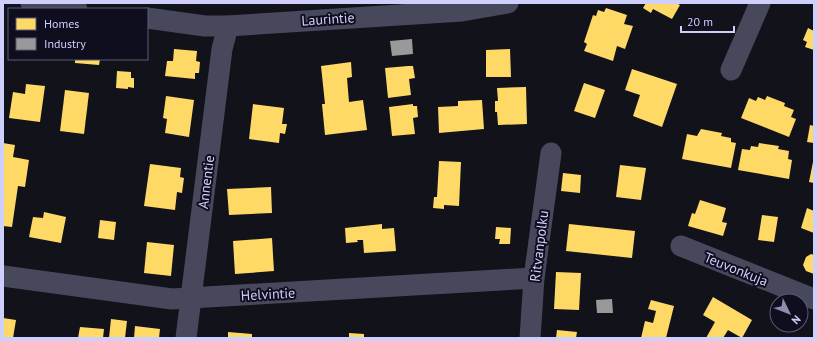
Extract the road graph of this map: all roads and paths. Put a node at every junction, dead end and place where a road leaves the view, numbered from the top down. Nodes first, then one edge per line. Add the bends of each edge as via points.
1 (30, 3) edge
2 (508, 3) edge
3 (760, 3) edge
4 (69, 8) edge
5 (148, 18) edge
6 (228, 26) junction
7 (731, 70) dead end
8 (551, 154) dead end
9 (681, 246) dead end
10 (3, 276) edge
11 (534, 278) junction
12 (192, 298) junction
13 (814, 299) edge
14 (186, 338) edge
15 (530, 338) edge

1 - 4 street
2 - 6 street, Laurintie via 462,11
3 - 7 street
5 - 6 street, Laurintie via 205,26
6 - 12 street, Annentie via 222,49
8 - 11 street, Ritvanpolku
9 - 13 street, Teuvonkuja
10 - 12 street, Helvintie via 172,299
11 - 12 street, Helvintie
11 - 15 street, Ritvanpolku
12 - 14 street, Annentie

